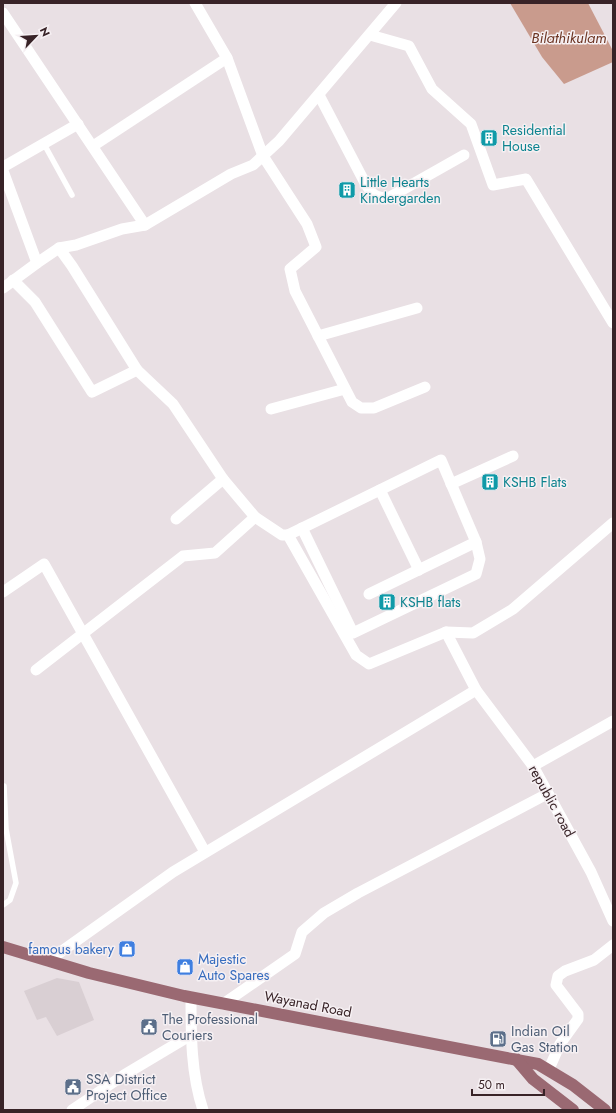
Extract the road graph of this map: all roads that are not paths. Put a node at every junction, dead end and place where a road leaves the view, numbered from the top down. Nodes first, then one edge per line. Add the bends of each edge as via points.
1 (195, 3) edge
2 (396, 3) edge
3 (3, 13) edge
4 (370, 34) junction
5 (227, 58) junction
6 (319, 95) junction
7 (78, 124) junction
8 (44, 144) junction
9 (93, 146) junction
10 (464, 155) dead end
11 (263, 156) junction
12 (3, 167) edge
13 (3, 171) edge
14 (72, 195) dead end
15 (145, 224) junction
16 (59, 248) junction
17 (37, 263) junction
18 (12, 280) junction
19 (3, 288) edge
20 (417, 308) dead end
21 (613, 323) edge
22 (318, 336) junction
23 (137, 370) junction
24 (425, 387) dead end
25 (345, 389) junction
26 (271, 410) dead end
27 (513, 456) dead end
28 (223, 479) junction
29 (451, 484) junction
30 (380, 490) junction
31 (255, 517) junction
32 (176, 519) dead end
33 (613, 523) edge
34 (302, 528) junction
35 (288, 535) junction
36 (476, 542) junction
37 (419, 570) junction
38 (3, 592) edge
39 (369, 594) dead end
40 (446, 632) junction
41 (82, 635) junction
42 (36, 670) dead end
43 (476, 690) junction
44 (613, 721) edge
45 (533, 766) junction
46 (4, 786) edge
47 (547, 794) junction
48 (205, 852) junction
49 (3, 905) edge
50 (613, 921) edge
51 (613, 945) edge
52 (3, 947) edge
53 (48, 961) junction
54 (191, 997) junction
55 (223, 1004) junction
56 (191, 1035) junction
57 (516, 1059) junction
58 (549, 1069) junction
59 (72, 1110) edge
60 (203, 1110) edge
61 (573, 1110) edge
62 (605, 1110) edge

1 - 5 street
2 - 4 street
3 - 7 street
4 - 6 street
4 - 21 street via 409,46 432,89 471,124 493,185 526,179
5 - 9 street
5 - 11 street
6 - 10 street via 364,181 371,193 378,198 388,198
6 - 11 street via 280,142
7 - 8 street
7 - 9 street
8 - 12 street
8 - 14 lane
9 - 15 street
11 - 15 street via 253,165 231,174
11 - 22 street via 307,224 316,247 290,269 295,291
13 - 17 street
15 - 16 street
16 - 17 street
16 - 23 street
17 - 18 street
18 - 19 street
18 - 23 street via 35,302 92,392
20 - 22 street
22 - 25 street
23 - 28 street via 174,404
24 - 25 street via 374,408 361,408 352,402
25 - 26 street
27 - 29 street
28 - 31 street
28 - 32 street
29 - 30 street via 441,460
29 - 36 street
30 - 34 street
30 - 37 street
31 - 35 street via 282,535
31 - 41 street via 214,553 183,556
33 - 40 street via 513,609 473,633
34 - 35 street
34 - 36 street via 353,633 476,574 480,559
35 - 40 street via 356,655 369,664
36 - 37 street
37 - 39 street
38 - 41 street via 44,564
40 - 43 street, republic road
41 - 42 street
41 - 48 street
43 - 45 street, republic road
43 - 48 street
44 - 45 street
45 - 47 street, republic road
46 - 49 lane via 6,829 16,883 10,900
47 - 50 street, republic road via 591,872
47 - 55 street via 324,913 302,932 295,954
48 - 53 street
51 - 58 street via 594,960 558,976 556,985 578,1014 578,1019 560,1044
52 - 53 main road, Wayanad Road
53 - 54 main road, Wayanad Road
54 - 55 main road, Wayanad Road
54 - 56 street
55 - 57 main road, Wayanad Road
56 - 59 street
56 - 60 street via 198,1096
57 - 58 main road, Wayanad Road
57 - 61 main road via 533,1079
58 - 62 main road, Wayanad Road

